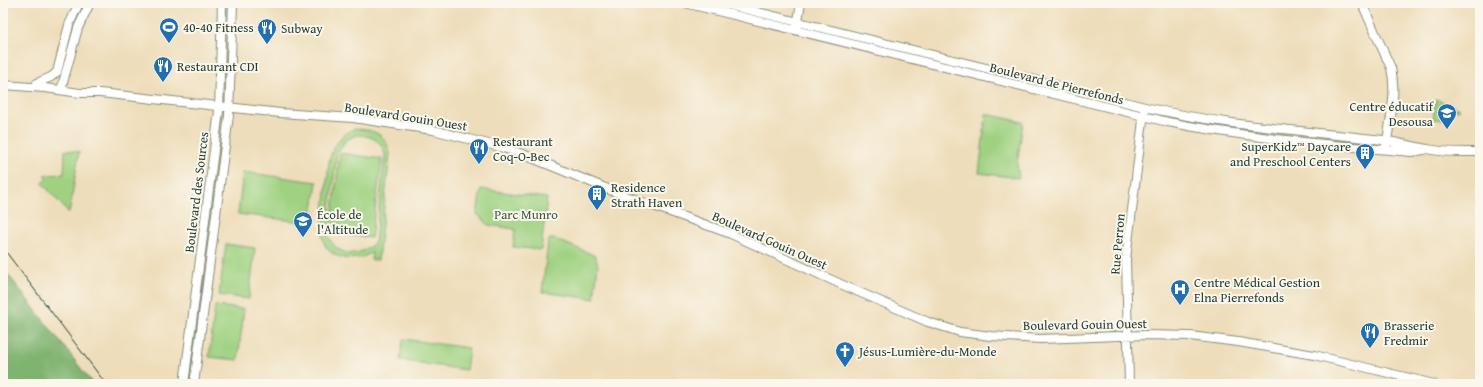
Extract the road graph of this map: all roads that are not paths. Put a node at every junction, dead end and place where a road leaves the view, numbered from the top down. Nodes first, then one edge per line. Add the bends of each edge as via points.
1 (80, 3) edge
2 (90, 3) edge
3 (222, 3) edge
4 (233, 3) edge
5 (685, 3) edge
6 (721, 3) edge
7 (801, 3) edge
8 (1363, 3) edge
9 (797, 26) junction
10 (3, 80) edge
11 (37, 83) junction
12 (3, 85) edge
13 (62, 88) junction
14 (219, 106) junction
15 (229, 107) junction
16 (1145, 107) junction
17 (1144, 116) junction
18 (1386, 145) junction
19 (1480, 152) edge
20 (1128, 335) junction
21 (184, 384) edge
22 (194, 384) edge
23 (1129, 384) edge
24 (1434, 384) edge

1 - 11 street via 70,25 57,72
2 - 13 street via 78,28
3 - 14 street, Boulevard des Sources
4 - 15 street, Boulevard des Sources
5 - 9 street, Boulevard de Pierrefonds
6 - 9 street, Boulevard de Pierrefonds
7 - 9 street
8 - 18 street via 1393,76 1393,102
9 - 16 street, Boulevard de Pierrefonds
9 - 17 street, Boulevard de Pierrefonds
10 - 11 street, Boulevard Gouin Ouest
11 - 13 street, Boulevard Gouin Ouest
12 - 13 street, Boulevard Gouin Ouest
13 - 14 street, Boulevard Gouin Ouest
14 - 15 street, Boulevard Gouin Ouest
14 - 21 street, Boulevard des Sources
15 - 20 street, Boulevard Gouin Ouest via 342,117 420,128 506,148 615,192 731,234 855,291 953,331 1034,339
15 - 22 street, Boulevard des Sources
16 - 17 street, Rue Perron
16 - 18 street, Boulevard de Pierrefonds via 1222,122
17 - 18 street, Boulevard de Pierrefonds via 1229,132
17 - 20 street, Rue Perron via 1126,259
18 - 19 street, Boulevard de Pierrefonds
20 - 23 street, Rue Perron
20 - 24 street, Boulevard Gouin Ouest via 1184,335 1263,346 1331,358

